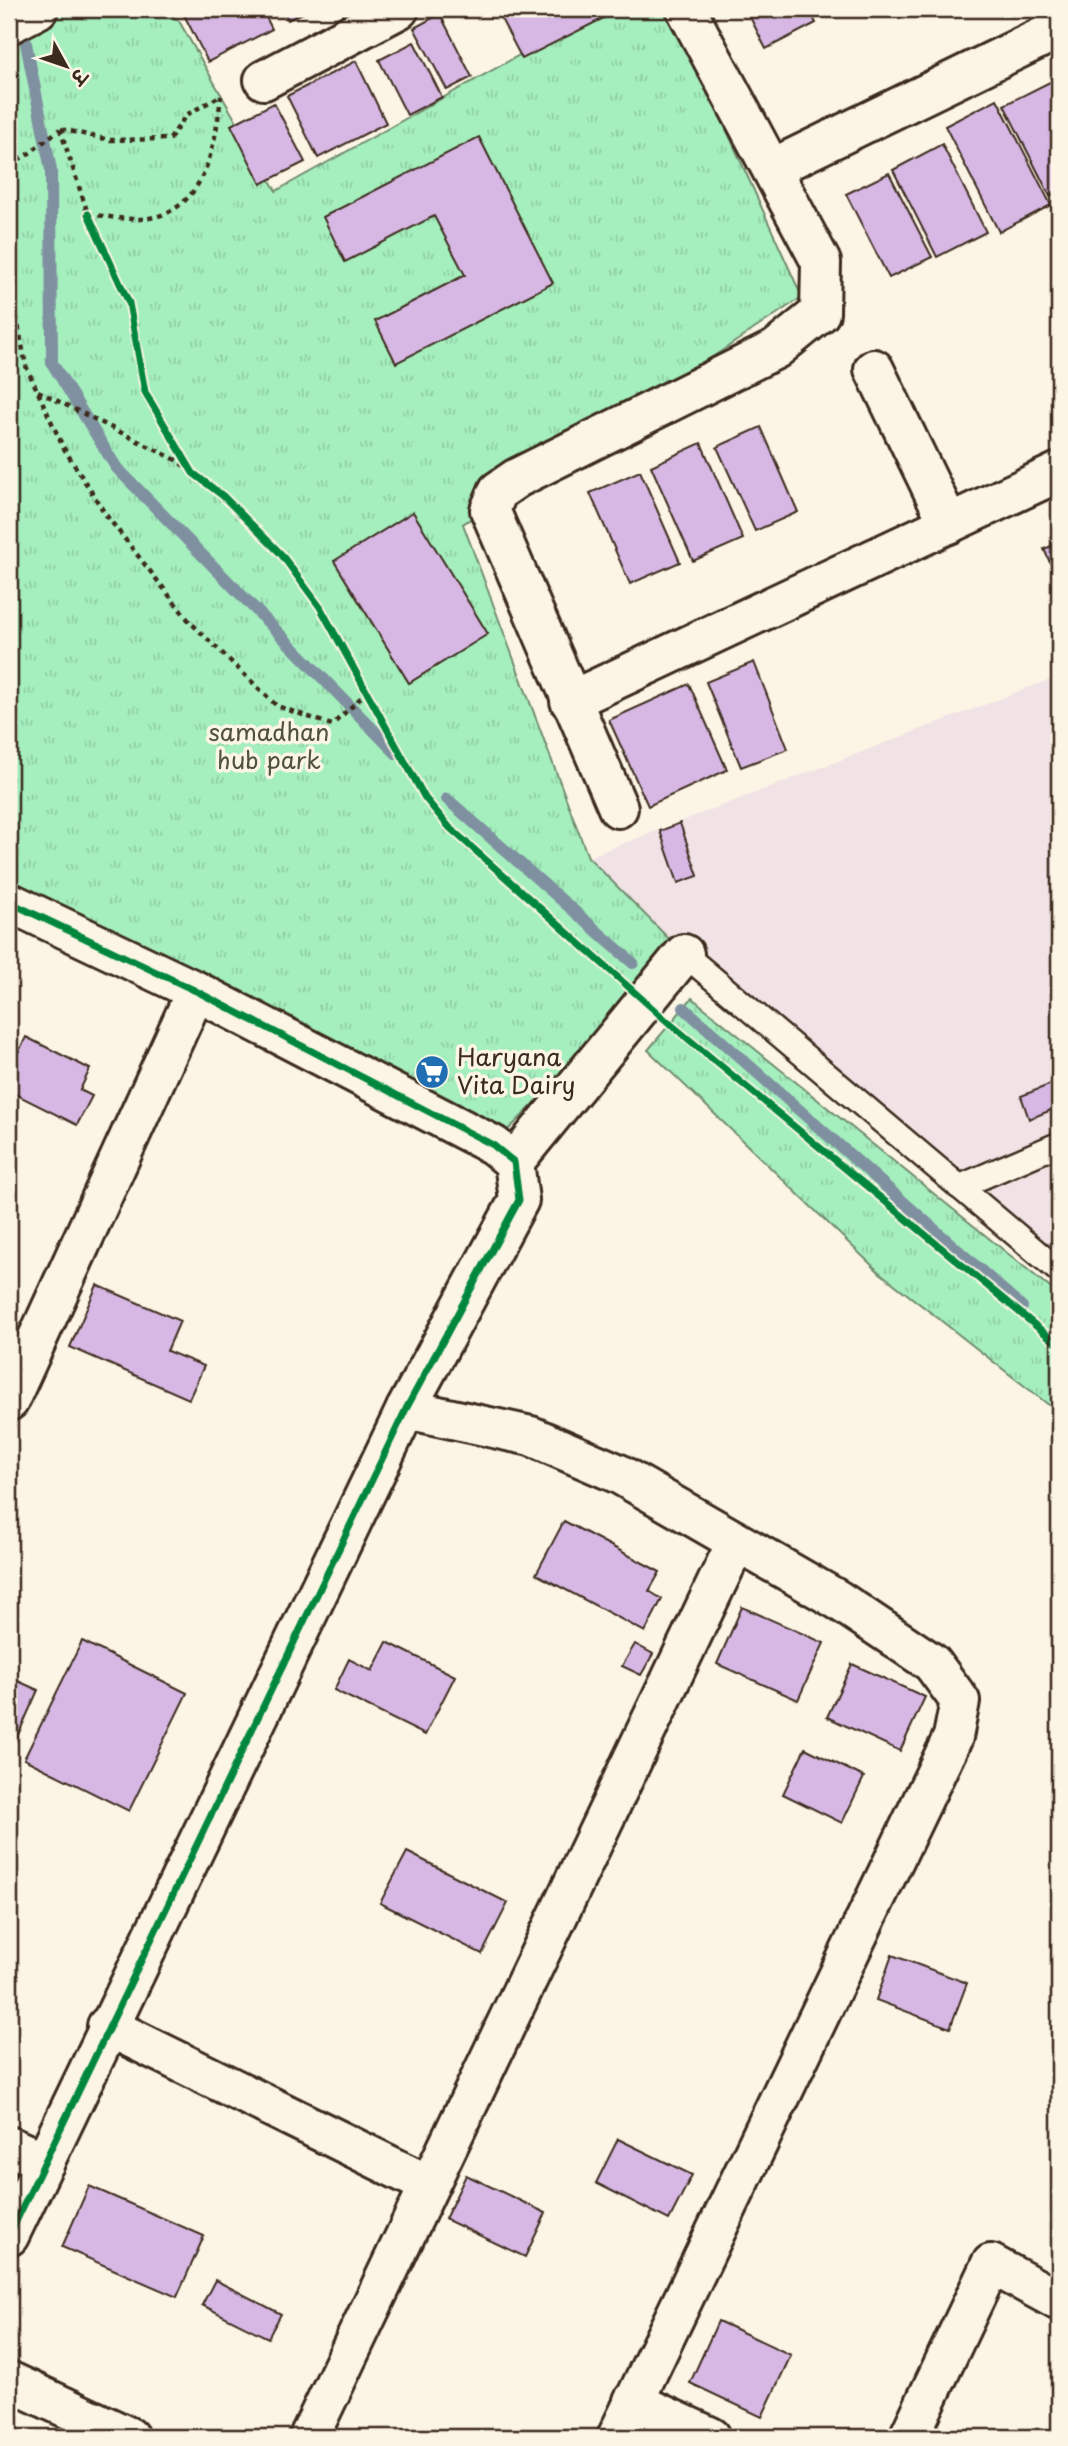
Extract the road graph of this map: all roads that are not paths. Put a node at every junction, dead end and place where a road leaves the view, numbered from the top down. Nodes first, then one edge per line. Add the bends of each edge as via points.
1 (38, 9) edge
2 (399, 9) edge
3 (686, 9) edge
4 (9, 24) edge
5 (1059, 29) edge
6 (264, 80) road end
7 (773, 168) junction
8 (874, 369) dead end
9 (1059, 472) edge
10 (949, 524) junction
11 (570, 701) junction
12 (618, 808) dead end
13 (9, 902) edge
14 (684, 954) joint
15 (196, 991) junction
16 (1059, 1144) edge
17 (514, 1162) junction
18 (959, 1187) junction
19 (1059, 1271) edge
20 (9, 1401) edge
21 (406, 1409) junction
22 (736, 1543) junction
23 (107, 2026) junction
24 (9, 2146) edge
25 (45, 2162) junction
26 (427, 2184) junction
27 (9, 2236) edge
28 (1059, 2301) edge
29 (9, 2381) edge
30 (633, 2401) junction
31 (130, 2437) edge
32 (309, 2437) edge
33 (617, 2437) edge
34 (710, 2437) edge
35 (909, 2437) edge

1 - 4 street
2 - 6 street
3 - 7 street
5 - 7 street
7 - 11 street via 821,262 820,313 776,349 517,478 498,491 490,510
8 - 10 street
9 - 10 street
10 - 11 street
11 - 12 street
13 - 15 street
14 - 17 street
14 - 18 lane
15 - 17 street via 493,1145
15 - 20 street
16 - 18 lane
17 - 21 street via 519,1200
18 - 19 lane
21 - 22 street via 531,1436 620,1474
21 - 23 street
22 - 26 street
22 - 30 street via 838,1600 916,1652 932,1664 960,1701 953,1737
23 - 25 street
23 - 26 street
24 - 25 street
25 - 27 street
26 - 32 street
28 - 35 street via 991,2264
29 - 31 street
30 - 33 street
30 - 34 street

